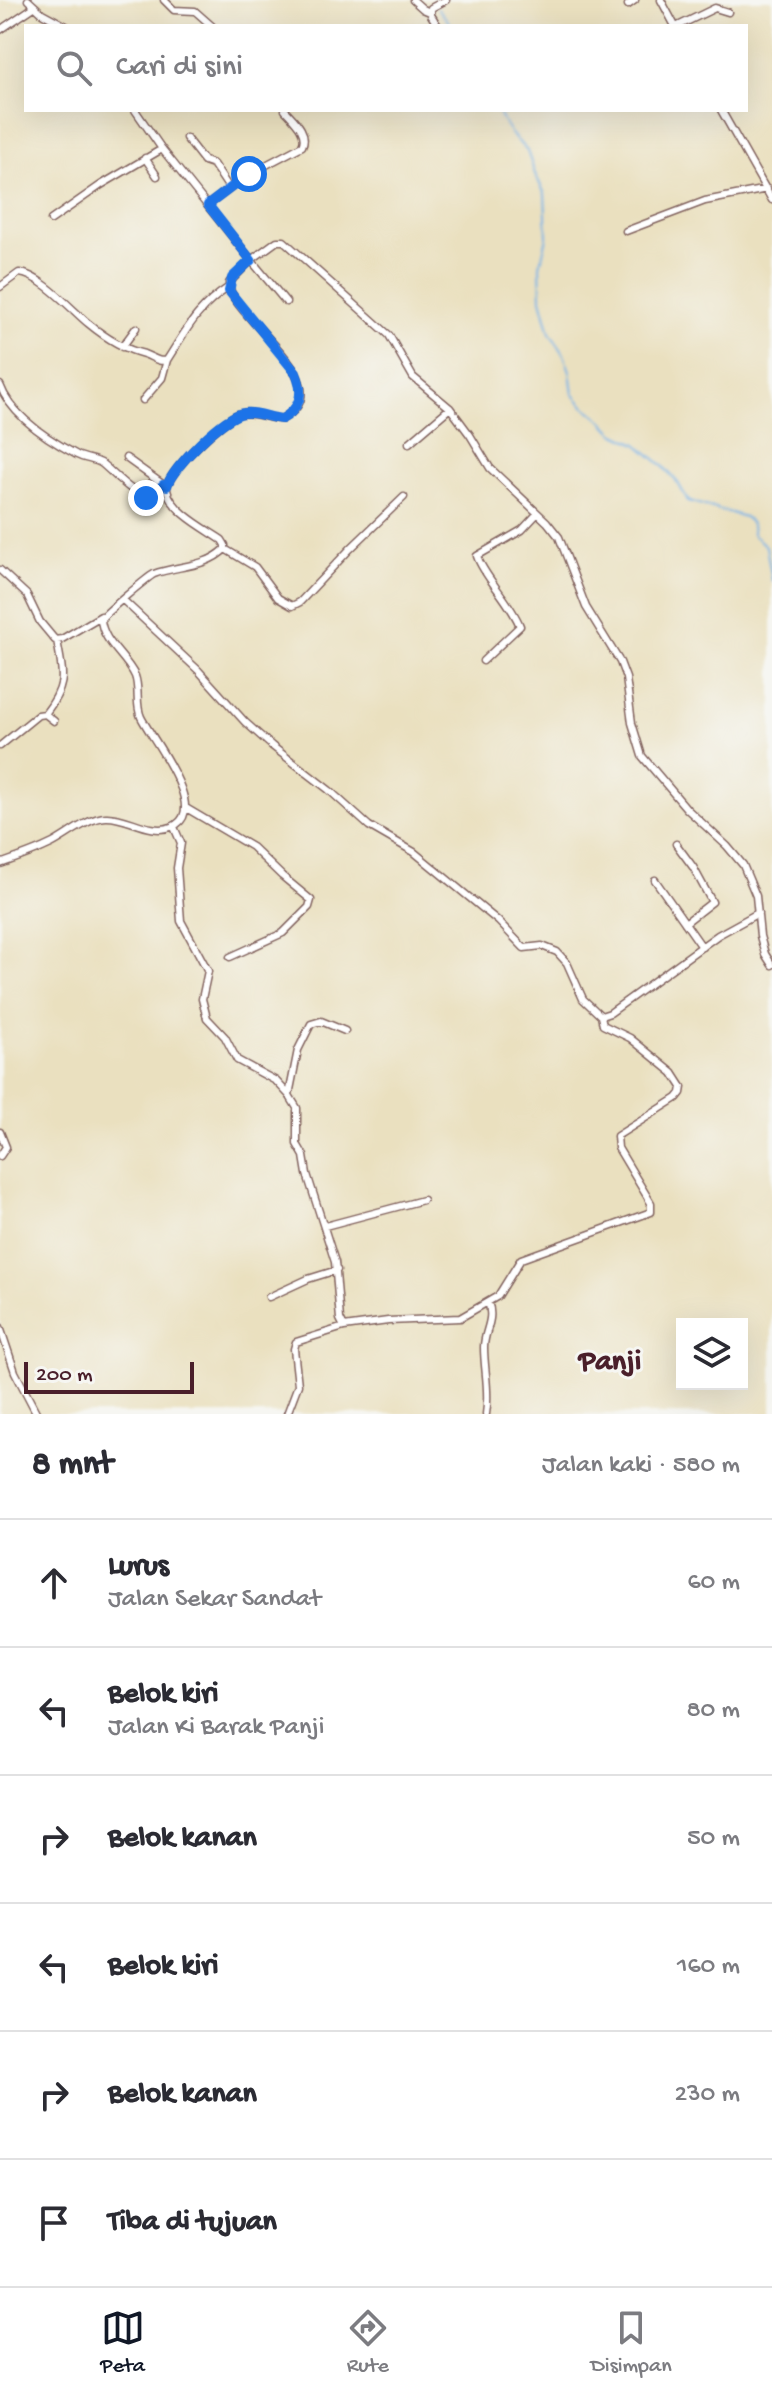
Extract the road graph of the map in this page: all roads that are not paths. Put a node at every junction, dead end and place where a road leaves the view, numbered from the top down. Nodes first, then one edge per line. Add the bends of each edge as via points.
1 (28, 0) edge
2 (164, 0) edge
3 (413, 0) edge
4 (635, 0) edge
5 (661, 0) edge
6 (443, 2) edge
7 (628, 5) dead end
8 (34, 7) junction
9 (431, 10) junction
10 (728, 12) dead end
11 (63, 24) edge
12 (210, 24) edge
13 (437, 24) edge
14 (675, 24) edge
15 (680, 24) edge
16 (0, 30) edge
17 (136, 112) edge
18 (287, 112) edge
19 (722, 112) edge
20 (186, 138) dead end
21 (162, 149) junction
22 (145, 158) junction
23 (157, 176) dead end
24 (229, 188) junction
25 (767, 189) junction
26 (772, 200) edge
27 (208, 205) junction
28 (51, 220) dead end
29 (626, 231) dead end
30 (251, 260) junction
31 (0, 287) edge
32 (229, 287) junction
33 (286, 302) dead end
34 (136, 328) dead end
35 (122, 347) junction
36 (167, 360) junction
37 (0, 385) edge
38 (143, 400) dead end
39 (450, 408) junction
40 (409, 443) dead end
41 (126, 458) dead end
42 (165, 486) junction
43 (404, 497) dead end
44 (537, 514) junction
45 (225, 549) junction
46 (0, 570) edge
47 (123, 600) junction
48 (101, 616) junction
49 (57, 640) junction
50 (483, 661) dead end
51 (45, 714) junction
52 (54, 721) dead end
53 (0, 746) edge
54 (186, 808) junction
55 (174, 827) junction
56 (676, 844) dead end
57 (0, 864) edge
58 (655, 880) dead end
59 (758, 913) junction
60 (685, 923) junction
61 (702, 947) junction
62 (230, 957) dead end
63 (772, 965) edge
64 (601, 1016) junction
65 (345, 1031) dead end
66 (289, 1095) junction
67 (0, 1132) edge
68 (0, 1156) edge
69 (423, 1200) dead end
70 (325, 1226) junction
71 (337, 1270) junction
72 (269, 1297) dead end
73 (488, 1302) junction
74 (0, 1327) edge
75 (344, 1327) junction
76 (37, 1414) edge
77 (287, 1414) edge
78 (486, 1414) edge

1 - 8 street
2 - 12 street via 176,10 195,11
3 - 9 street
4 - 7 street
5 - 14 street
6 - 9 street
8 - 11 street
8 - 16 street
9 - 13 street
10 - 15 street via 715,8
17 - 21 street
18 - 24 street via 304,135 302,146
19 - 25 street
20 - 24 street
21 - 22 street
21 - 27 street
22 - 23 street
22 - 28 street
24 - 27 street
25 - 26 street
25 - 29 street via 705,201
27 - 30 street
30 - 32 street
30 - 33 street
30 - 39 street via 284,241 389,335 413,377
31 - 35 street via 19,273 27,274
32 - 36 street via 188,325
32 - 42 street via 296,373 299,402 282,419 249,413 231,418
34 - 35 street
35 - 36 street
36 - 38 street via 162,378
37 - 42 street via 11,405 31,423 141,495 151,497
39 - 40 street
39 - 44 street via 490,468
41 - 42 street
42 - 45 street via 181,510 222,540
43 - 45 street via 292,606 278,598 255,567
44 - 50 street via 522,530 477,556 520,626
44 - 59 street via 559,537 586,607 620,662 642,756 736,856 753,888
45 - 47 street via 190,566 150,576
46 - 49 street via 27,595 47,633
47 - 48 street
47 - 64 street via 245,722 357,817 414,852 524,948 542,946 557,952 583,999
48 - 49 street
48 - 54 street via 101,627 134,675 141,716 173,769
49 - 51 street via 61,687
51 - 52 street
51 - 53 street
54 - 55 street
54 - 62 street via 259,852 312,902 278,937
55 - 57 street via 158,829 104,817
55 - 66 street via 181,843 181,921 208,971 203,1010 239,1062 268,1076
56 - 60 street via 712,902
58 - 60 street
59 - 61 street
59 - 63 street via 760,936
60 - 61 street
61 - 64 street
64 - 73 street via 603,1025 630,1038 681,1083 677,1098 617,1136 618,1148 652,1210 521,1259 498,1296
65 - 66 street via 321,1021 311,1024 298,1050
66 - 70 street via 298,1112 297,1144
67 - 68 street via 6,1147
69 - 70 street
70 - 71 street
71 - 72 street
71 - 75 street
73 - 75 street via 460,1318
73 - 78 street
74 - 76 street
75 - 77 street via 296,1342 298,1385

